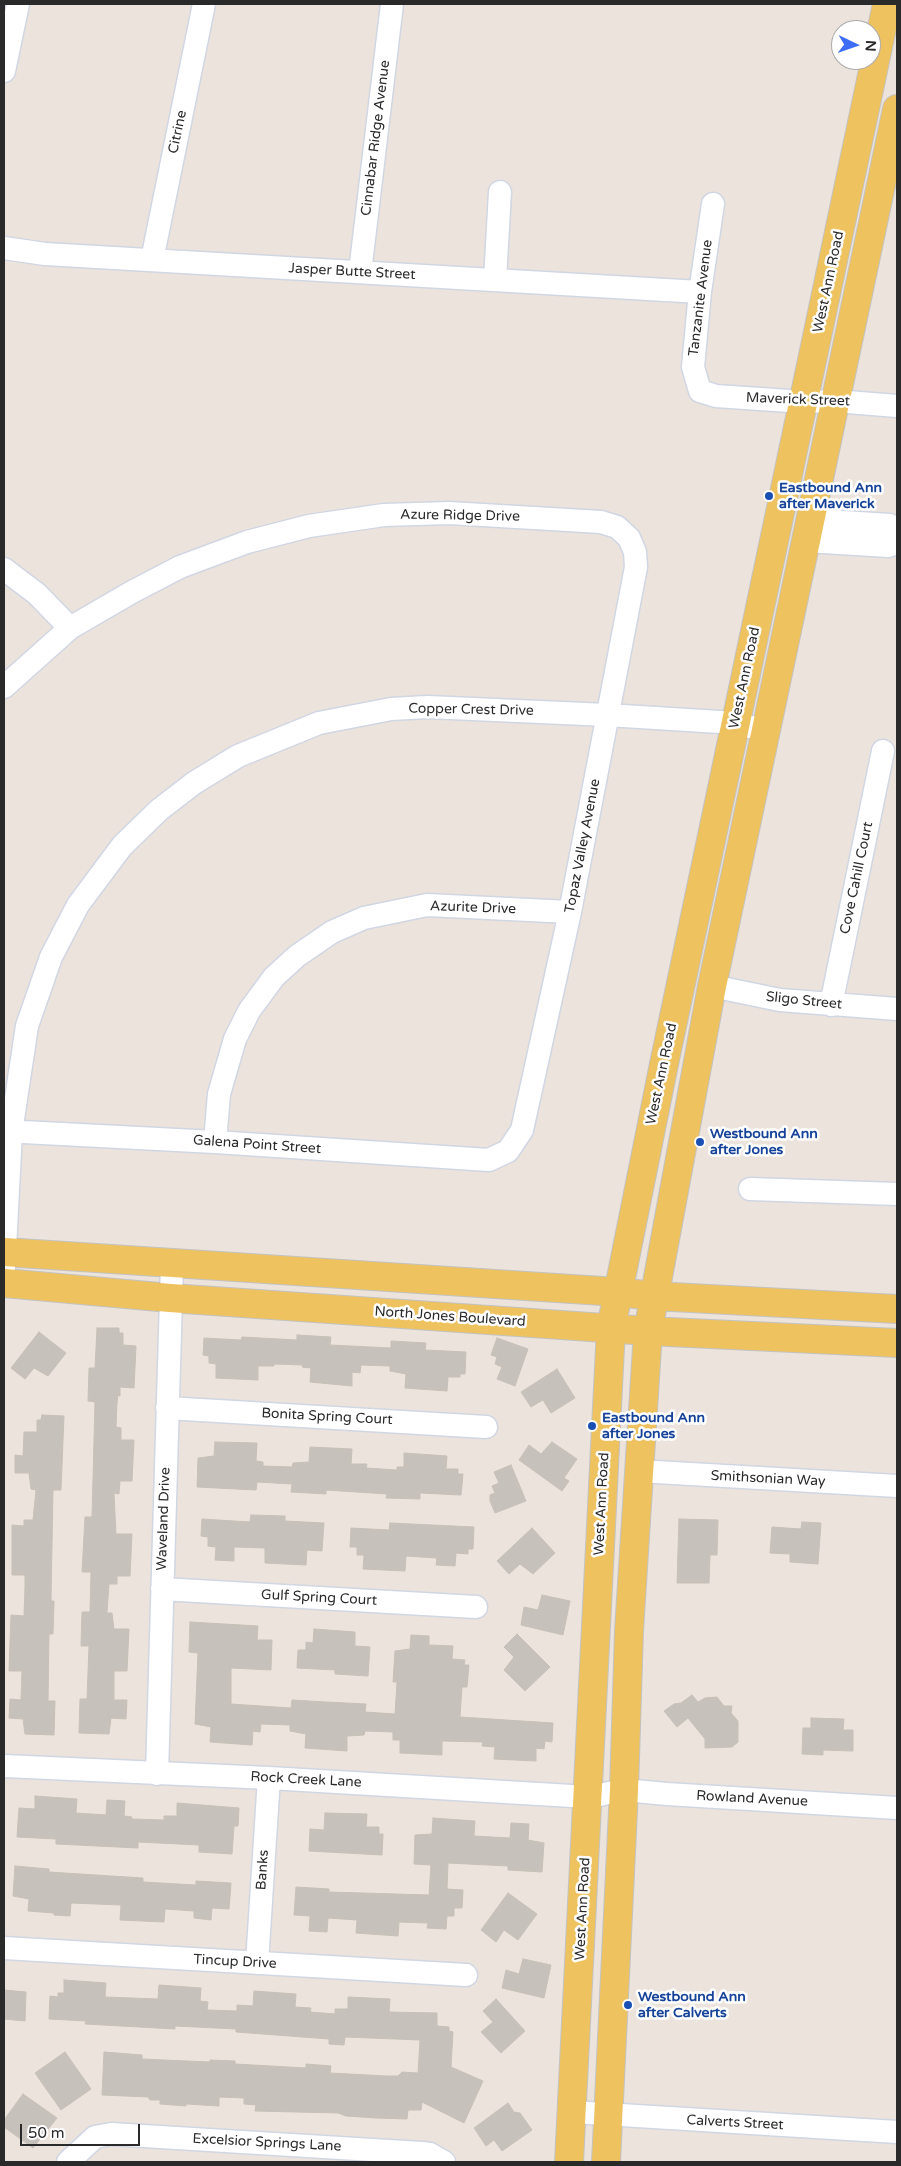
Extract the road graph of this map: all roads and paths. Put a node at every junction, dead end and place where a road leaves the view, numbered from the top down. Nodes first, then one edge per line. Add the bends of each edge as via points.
1 (18, 4) edge
2 (204, 4) edge
3 (392, 4) edge
4 (887, 4) edge
5 (4, 71) edge
6 (897, 109) edge
7 (500, 192) dead end
8 (713, 204) dead end
9 (4, 248) edge
10 (152, 260) junction
11 (360, 272) junction
12 (495, 280) junction
13 (700, 292) junction
14 (700, 391) joint
15 (835, 401) junction
16 (804, 402) junction
17 (897, 406) edge
18 (897, 529) edge
19 (808, 530) junction
20 (870, 534) junction
21 (629, 538) joint
22 (897, 542) edge
23 (4, 569) edge
24 (70, 628) junction
25 (4, 687) edge
26 (607, 715) junction
27 (736, 723) junction
28 (766, 731) junction
29 (883, 751) dead end
30 (701, 890) junction
31 (570, 912) junction
32 (712, 986) junction
33 (830, 1005) junction
34 (897, 1009) edge
35 (7, 1132) edge
36 (214, 1142) junction
37 (508, 1150) joint
38 (750, 1189) dead end
39 (897, 1194) edge
40 (4, 1258) edge
41 (172, 1264) junction
42 (4, 1283) edge
43 (618, 1292) junction
44 (653, 1296) junction
45 (170, 1298) junction
46 (897, 1309) edge
47 (612, 1328) junction
48 (648, 1331) junction
49 (897, 1343) edge
50 (167, 1408) junction
51 (486, 1427) dead end
52 (638, 1471) junction
53 (897, 1486) edge
54 (162, 1589) junction
55 (476, 1608) dead end
56 (4, 1766) edge
57 (157, 1774) junction
58 (270, 1778) junction
59 (607, 1793) junction
60 (897, 1808) edge
61 (4, 1948) edge
62 (257, 1963) junction
63 (466, 1975) dead end
64 (572, 2112) junction
65 (609, 2115) junction
66 (897, 2132) edge
67 (68, 2162) edge
68 (444, 2162) edge
69 (569, 2162) edge
70 (606, 2162) edge

1 - 5 street
2 - 10 street, Citrine
3 - 11 street, Cinnabar Ridge Avenue
4 - 16 main road, West Ann Road
6 - 15 main road, West Ann Road
7 - 12 street
8 - 13 street, Tanzanite Avenue
9 - 10 street, Jasper Butte Street via 45,254
10 - 11 street, Jasper Butte Street
11 - 12 street, Jasper Butte Street
12 - 13 street, Jasper Butte Street
13 - 14 street, Tanzanite Avenue via 693,367
14 - 16 street, Maverick Street via 716,396
15 - 16 street, Maverick Street
15 - 17 street, Maverick Street
15 - 19 main road, West Ann Road
16 - 27 main road, West Ann Road
18 - 20 street via 890,525
19 - 20 street
19 - 28 main road, West Ann Road
20 - 22 street via 889,546
21 - 24 street, Azure Ridge Drive via 617,527 601,522 448,513 384,515 309,526 247,542 180,567
21 - 26 street, Topaz Valley Avenue via 635,552 636,567
23 - 24 street via 37,594
24 - 25 street, Azure Ridge Drive
26 - 27 street, Copper Crest Drive
26 - 31 street, Topaz Valley Avenue
26 - 35 street, Copper Crest Drive via 428,707 391,710 319,723 238,756 194,783 159,810 122,846 78,905 50,957 27,1026
27 - 28 street, Copper Crest Drive
27 - 30 main road, West Ann Road
28 - 32 main road, West Ann Road
29 - 33 street, Cove Cahill Court
30 - 32 main road via 707,947 704,974
30 - 43 main road, West Ann Road
31 - 36 street, Azurite Drive via 428,905 364,918 332,932 285,966 249,1011 234,1039 219,1094
31 - 37 street, Topaz Valley Avenue via 522,1130
32 - 33 street, Sligo Street via 780,1000
32 - 44 main road, West Ann Road
33 - 34 street, Sligo Street
35 - 36 street, Galena Point Street
35 - 40 street, Copper Crest Drive
36 - 37 street, Galena Point Street via 489,1160
38 - 39 street
40 - 41 main road
41 - 43 main road
41 - 45 street, Waveland Drive
42 - 45 main road, North Jones Boulevard
43 - 44 main road
43 - 47 main road, West Ann Road
44 - 46 main road
44 - 48 main road, West Ann Road
45 - 47 main road, North Jones Boulevard
45 - 50 street, Waveland Drive
47 - 48 main road, North Jones Boulevard
47 - 59 main road, West Ann Road via 598,1563
48 - 49 main road, North Jones Boulevard
48 - 52 main road, West Ann Road
50 - 51 street, Bonita Spring Court
50 - 54 street, Waveland Drive
52 - 53 street, Smithsonian Way
52 - 59 main road, West Ann Road via 629,1631
54 - 55 street, Gulf Spring Court
54 - 57 street, Waveland Drive
56 - 57 street, Rock Creek Lane
57 - 58 street, Rock Creek Lane
58 - 59 street, Rock Creek Lane
58 - 62 street, Banks
59 - 60 street, Rowland Avenue
59 - 64 main road, West Ann Road
59 - 65 main road, West Ann Road
61 - 62 street, Tincup Drive
62 - 63 street, Tincup Drive
64 - 65 street, Calverts Street
64 - 69 main road, West Ann Road
65 - 66 street, Calverts Street
65 - 70 main road, West Ann Road
67 - 68 street, Excelsior Springs Lane via 94,2137 111,2134 422,2153

